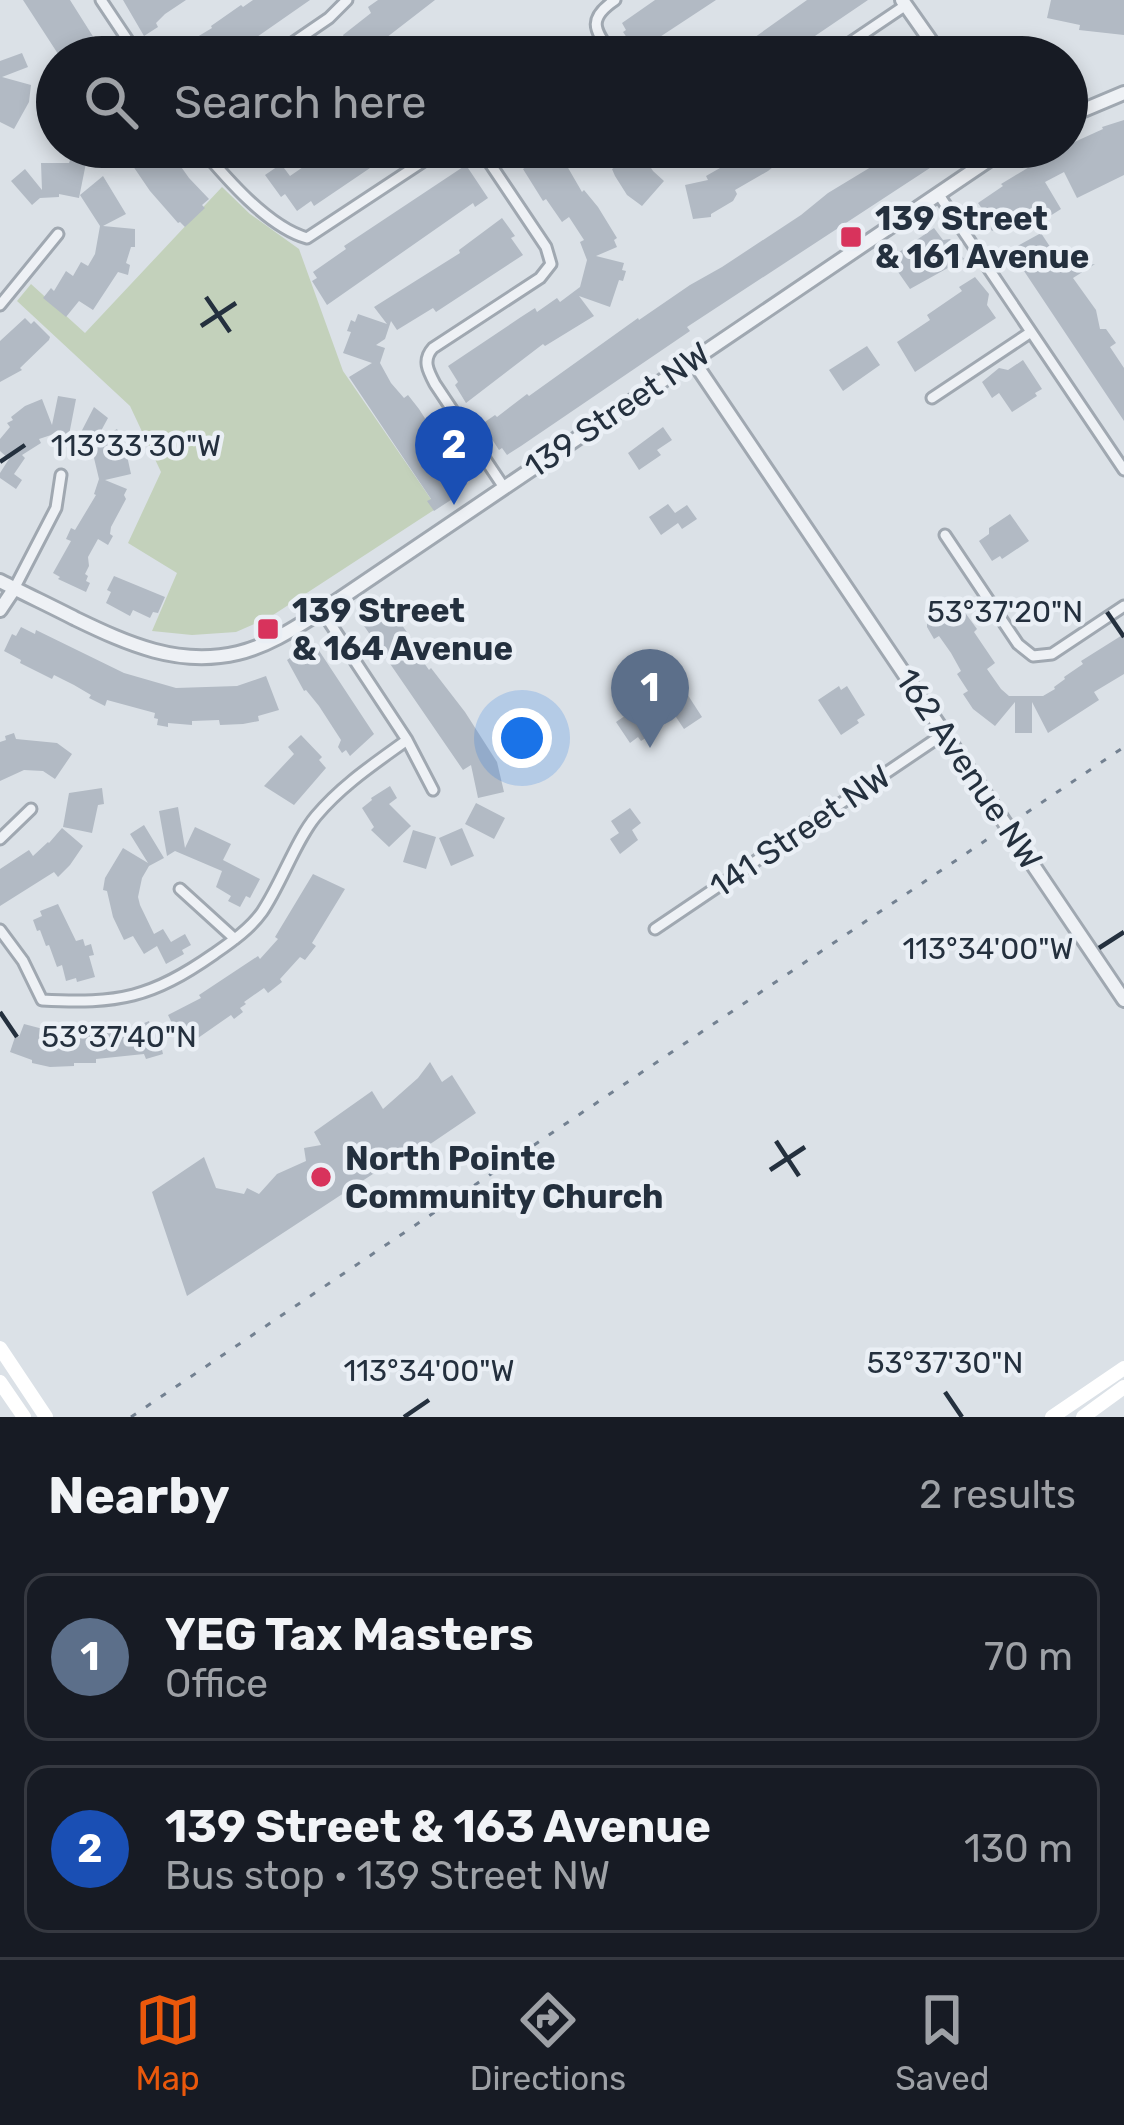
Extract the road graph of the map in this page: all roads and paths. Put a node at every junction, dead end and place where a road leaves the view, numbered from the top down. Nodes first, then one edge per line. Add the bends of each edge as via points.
1 (100, 0) edge
2 (347, 0) edge
3 (615, 0) edge
4 (904, 3) edge
5 (125, 36) edge
6 (303, 36) edge
7 (600, 36) edge
8 (859, 36) edge
9 (927, 36) edge
10 (1124, 93) edge
11 (1088, 108) edge
12 (220, 168) edge
13 (415, 168) edge
14 (493, 168) edge
15 (977, 168) edge
16 (939, 195) junction
17 (58, 234) dead end
18 (2, 298) edge
19 (1031, 332) junction
20 (692, 359) junction
21 (932, 398) dead end
22 (1124, 470) edge
23 (61, 476) dead end
24 (503, 486) junction
25 (945, 535) dead end
26 (0, 581) edge
27 (14, 589) junction
28 (1124, 606) edge
29 (0, 610) edge
30 (322, 611) junction
31 (945, 733) junction
32 (407, 740) junction
33 (433, 790) dead end
34 (31, 809) dead end
35 (0, 839) edge
36 (181, 889) dead end
37 (655, 929) dead end
38 (0, 930) edge
39 (235, 939) junction
40 (1124, 1000) edge
41 (0, 1348) edge
42 (1124, 1368) edge
43 (0, 1382) edge
44 (1124, 1388) edge
45 (24, 1417) edge
46 (46, 1417) edge
47 (1052, 1417) edge
48 (1083, 1417) edge

1 - 5 street
2 - 6 street
3 - 7 street via 595,20
4 - 8 street
4 - 9 street
10 - 11 street
12 - 13 street via 299,236 313,236
14 - 24 street via 546,247 549,268 433,348 427,366
15 - 16 street, 139 Street NW
16 - 19 street
16 - 20 street, 139 Street NW
17 - 18 street
19 - 21 street
19 - 22 street
20 - 24 street, 139 Street NW
20 - 31 street, 162 Avenue NW
23 - 27 street via 56,508
24 - 30 street, 139 Street NW
25 - 28 street via 1018,644 1039,657
26 - 27 street
27 - 29 street
27 - 30 street, 139 Street NW via 124,642 191,658 264,644
30 - 32 street
31 - 37 street, 141 Street NW
31 - 40 street, 162 Avenue NW
32 - 33 street
32 - 39 street via 344,784 311,821 260,915
34 - 35 street
36 - 39 street
38 - 39 street via 43,1000 136,997
41 - 46 main road
42 - 47 main road
43 - 45 main road
44 - 48 main road

